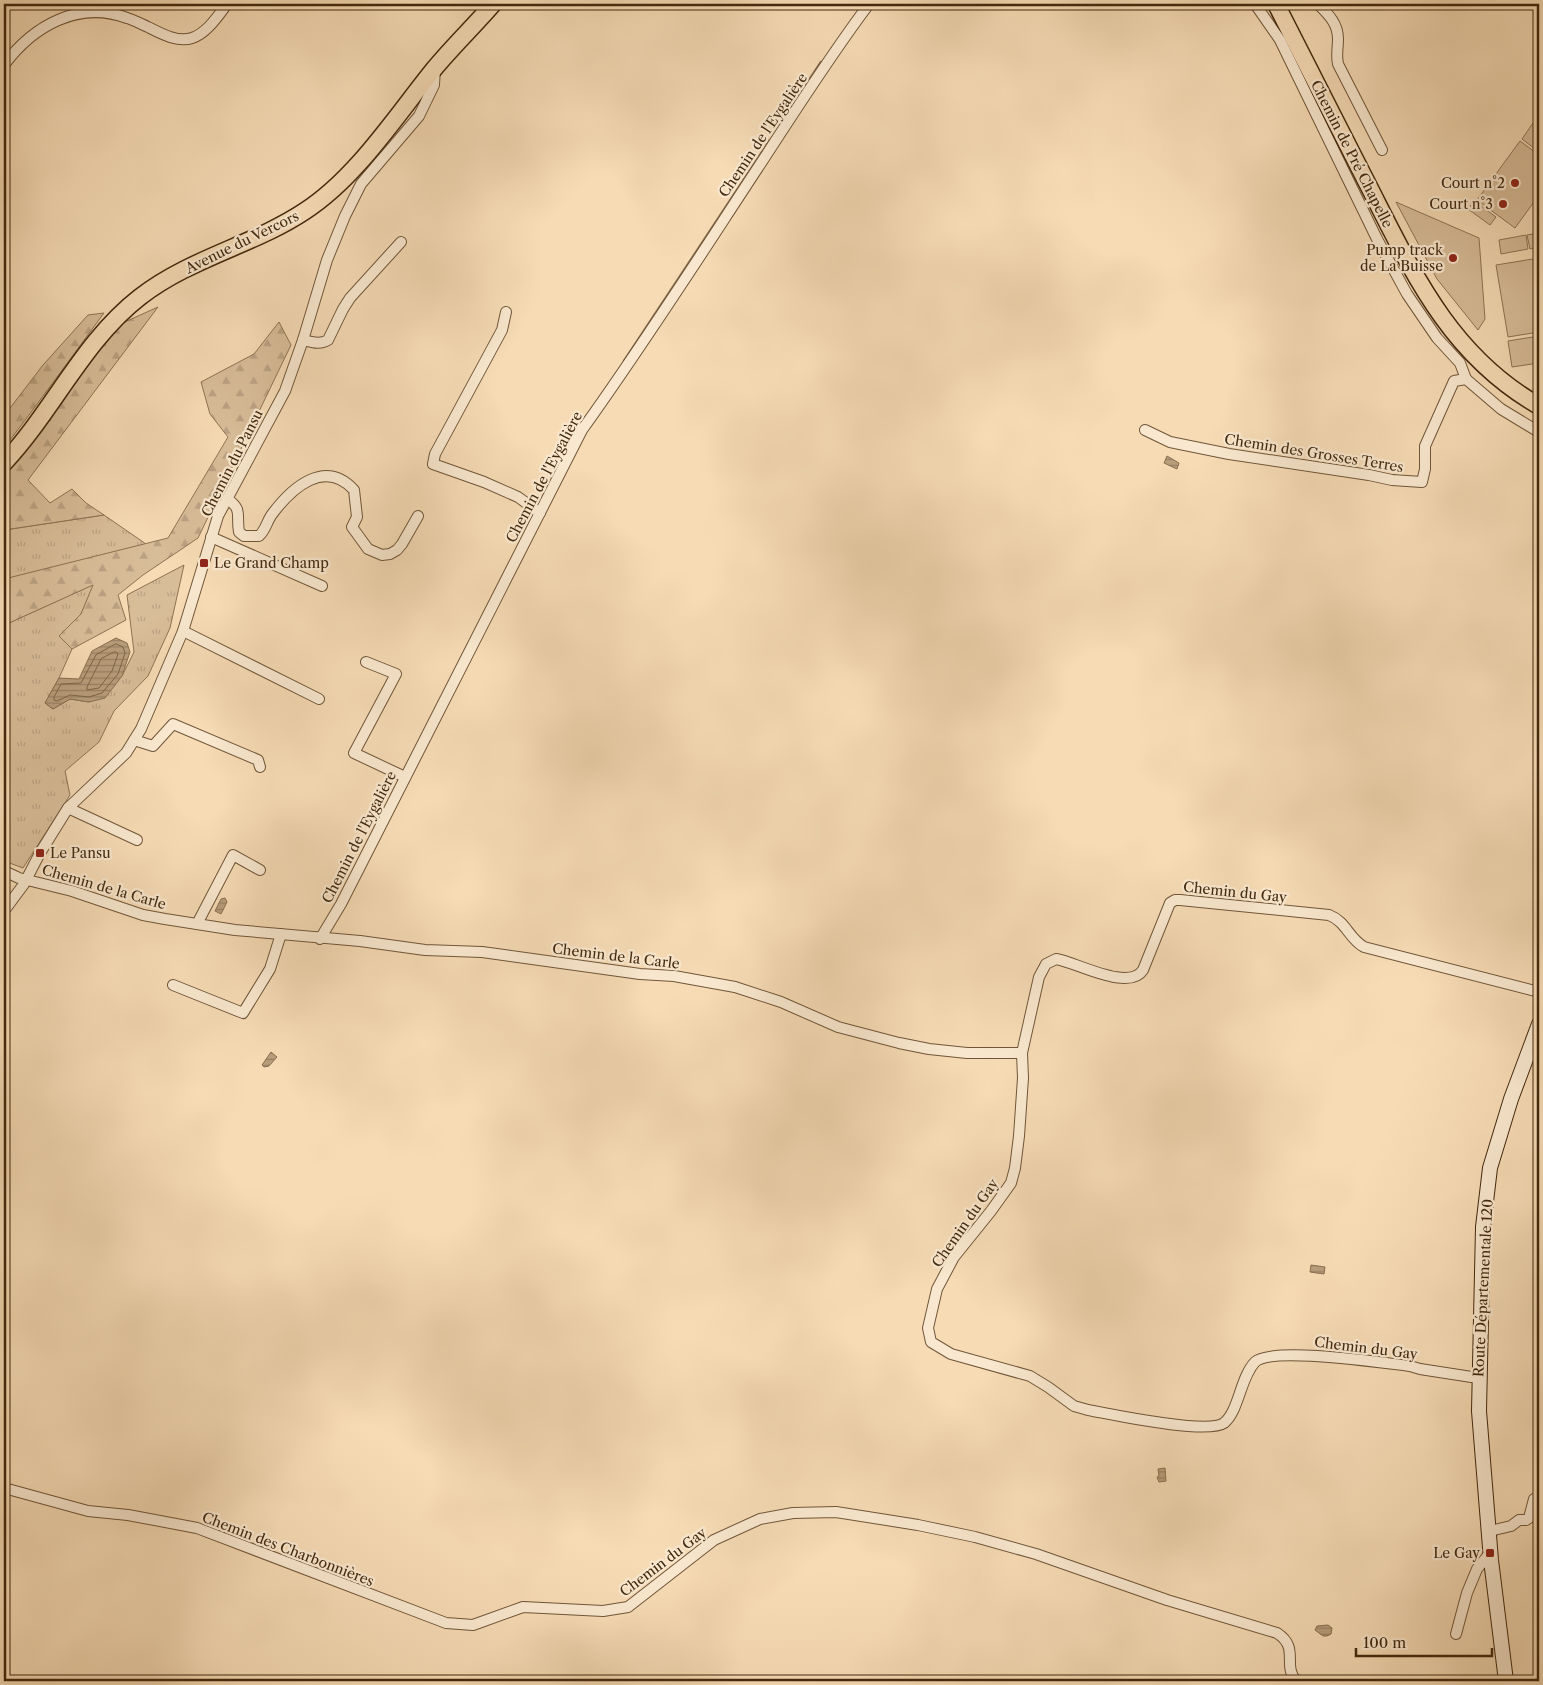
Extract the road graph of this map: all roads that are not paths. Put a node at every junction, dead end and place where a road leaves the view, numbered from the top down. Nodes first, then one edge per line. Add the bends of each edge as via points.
1 (227, 4) edge
2 (492, 4) edge
3 (869, 4) edge
4 (1255, 4) edge
5 (1276, 4) edge
6 (1318, 4) edge
7 (480, 11) edge
8 (4, 65) edge
9 (436, 67) junction
10 (1382, 150) dead end
11 (401, 242) dead end
12 (506, 312) dead end
13 (303, 340) junction
14 (1466, 379) junction
15 (1539, 406) edge
16 (1145, 430) dead end
17 (1539, 432) edge
18 (4, 463) edge
19 (227, 499) junction
20 (540, 512) junction
21 (418, 516) dead end
22 (211, 537) junction
23 (322, 586) dead end
24 (183, 631) junction
25 (366, 662) dead end
26 (318, 699) dead end
27 (134, 740) junction
28 (260, 768) dead end
29 (404, 778) junction
30 (68, 808) junction
31 (137, 840) dead end
32 (260, 870) dead end
33 (4, 871) edge
34 (26, 880) junction
35 (4, 912) edge
36 (197, 924) junction
37 (281, 934) junction
38 (320, 939) junction
39 (174, 985) dead end
40 (1539, 992) edge
41 (1539, 1024) edge
42 (1022, 1053) junction
43 (1478, 1378) junction
44 (4, 1488) edge
45 (1539, 1500) edge
46 (1490, 1531) junction
47 (1491, 1557) junction
48 (473, 1625) joint
49 (1456, 1634) dead end
50 (1296, 1681) edge
51 (1506, 1681) edge

1 - 8 street via 201,33 191,39 167,36 107,13 67,16 31,36
2 - 7 main road, Avenue du Vercors
3 - 20 street, Chemin de l'Eygalière via 582,430
4 - 14 street via 1280,40 1407,294 1437,338 1460,363
5 - 15 main road, Chemin de Pré Chapelle via 1398,244 1439,314 1477,359
6 - 10 street via 1335,24 1338,64
7 - 9 main road, Avenue du Vercors
9 - 13 street, Chemin du Pansu via 434,85 419,116 361,184 344,216
9 - 18 main road, Avenue du Vercors via 361,160 307,210 283,225 163,282 118,317 82,358
11 - 13 street via 350,298 328,340 317,344
12 - 20 street via 502,330 435,454 433,464 484,482
13 - 19 street, Chemin du Pansu via 285,391
14 - 16 street, Chemin des Grosses Terres via 1454,381 1425,446 1422,482 1228,454 1170,442
14 - 17 street via 1501,408
19 - 21 street via 239,510 239,532 244,536 259,536 273,513 300,486 316,477 333,477 354,490 357,517 352,527 368,549 382,555 397,550
19 - 22 street, Chemin du Pansu
20 - 29 street, Chemin de l'Eygalière
22 - 23 street
22 - 24 street, Chemin du Pansu
24 - 26 street
24 - 27 street, Chemin du Pansu
25 - 29 street via 396,674 354,753
27 - 28 street via 153,746 173,724 258,760
27 - 30 street, Chemin du Pansu
29 - 38 street, Chemin de l'Eygalière
30 - 31 street
30 - 34 street, Chemin du Pansu
32 - 36 street via 233,856
33 - 34 street, Chemin de la Carle
34 - 35 street, Chemin du Pansu
34 - 36 street, Chemin de la Carle via 72,891 143,915
36 - 37 street, Chemin de la Carle
37 - 38 street, Chemin de la Carle
37 - 39 street via 270,969 243,1013
38 - 42 street, Chemin de la Carle via 425,950 482,952 692,979 752,992 838,1027 899,1043 967,1053
40 - 42 street, Chemin du Gay via 1364,947 1354,940 1340,921 1329,916 1175,900 1170,903 1143,970 1132,979 1122,979 1056,958 1046,964 1039,977
41 - 43 street, Route Départementale 120 via 1490,1168 1483,1227
42 - 43 street, Chemin du Gay via 1019,1136 1011,1182 954,1257 937,1289 928,1328 931,1342 950,1354 1030,1376 1074,1406 1188,1426 1224,1423 1256,1361 1269,1356 1308,1354
43 - 46 street, Route Départementale 120
44 - 48 street, Chemin des Charbonnières via 88,1511 197,1528 446,1623
45 - 46 street via 1534,1499 1526,1520
46 - 47 street, Route Départementale 120
47 - 49 street via 1477,1568
47 - 51 street, Route Départementale 120
48 - 50 street, Chemin du Gay via 524,1607 602,1610 628,1607 714,1540 760,1519 793,1513 836,1512 918,1525 1036,1554 1277,1634 1289,1645 1291,1672

